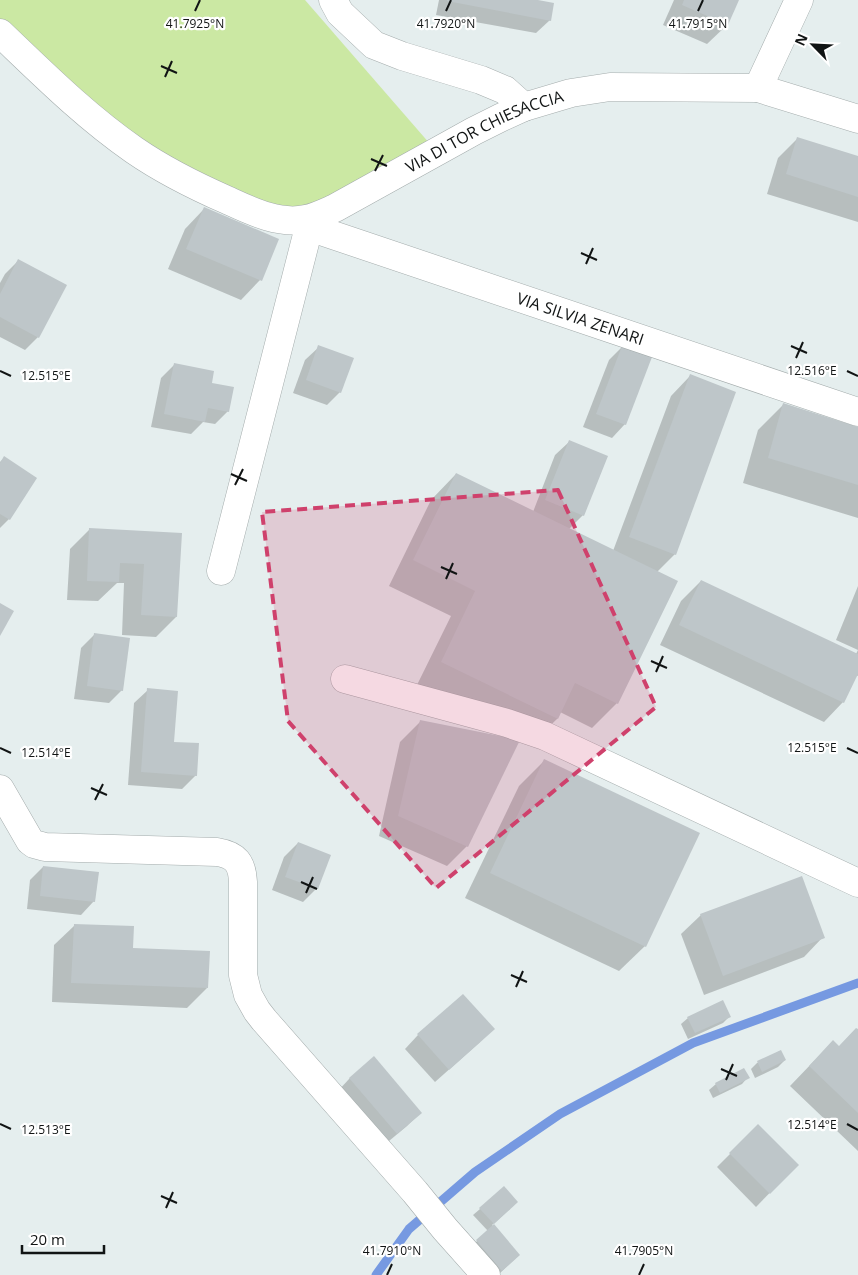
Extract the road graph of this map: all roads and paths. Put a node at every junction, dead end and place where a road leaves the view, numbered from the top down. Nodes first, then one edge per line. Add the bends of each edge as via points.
1 (333, 0) edge
2 (798, 0) edge
3 (0, 33) edge
4 (758, 88) junction
5 (524, 107) junction
6 (858, 119) edge
7 (308, 223) junction
8 (858, 412) edge
9 (220, 571) dead end
10 (345, 679) dead end
11 (0, 789) edge
12 (858, 883) edge
13 (486, 1275) edge

1 - 5 street via 340,13 374,45 505,90
2 - 4 street
3 - 7 street, VIA DI TOR CHIESACCIA via 60,91 155,164 252,212
4 - 5 street, VIA DI TOR CHIESACCIA via 610,87 570,93
4 - 6 street, VIA DI TOR CHIESACCIA
5 - 7 street, VIA DI TOR CHIESACCIA via 474,131
7 - 8 street, VIA SILVIA ZENARI
7 - 9 street
10 - 12 street via 545,736
11 - 13 street via 30,841 38,845 217,852 237,861 243,877 243,975 253,1004

